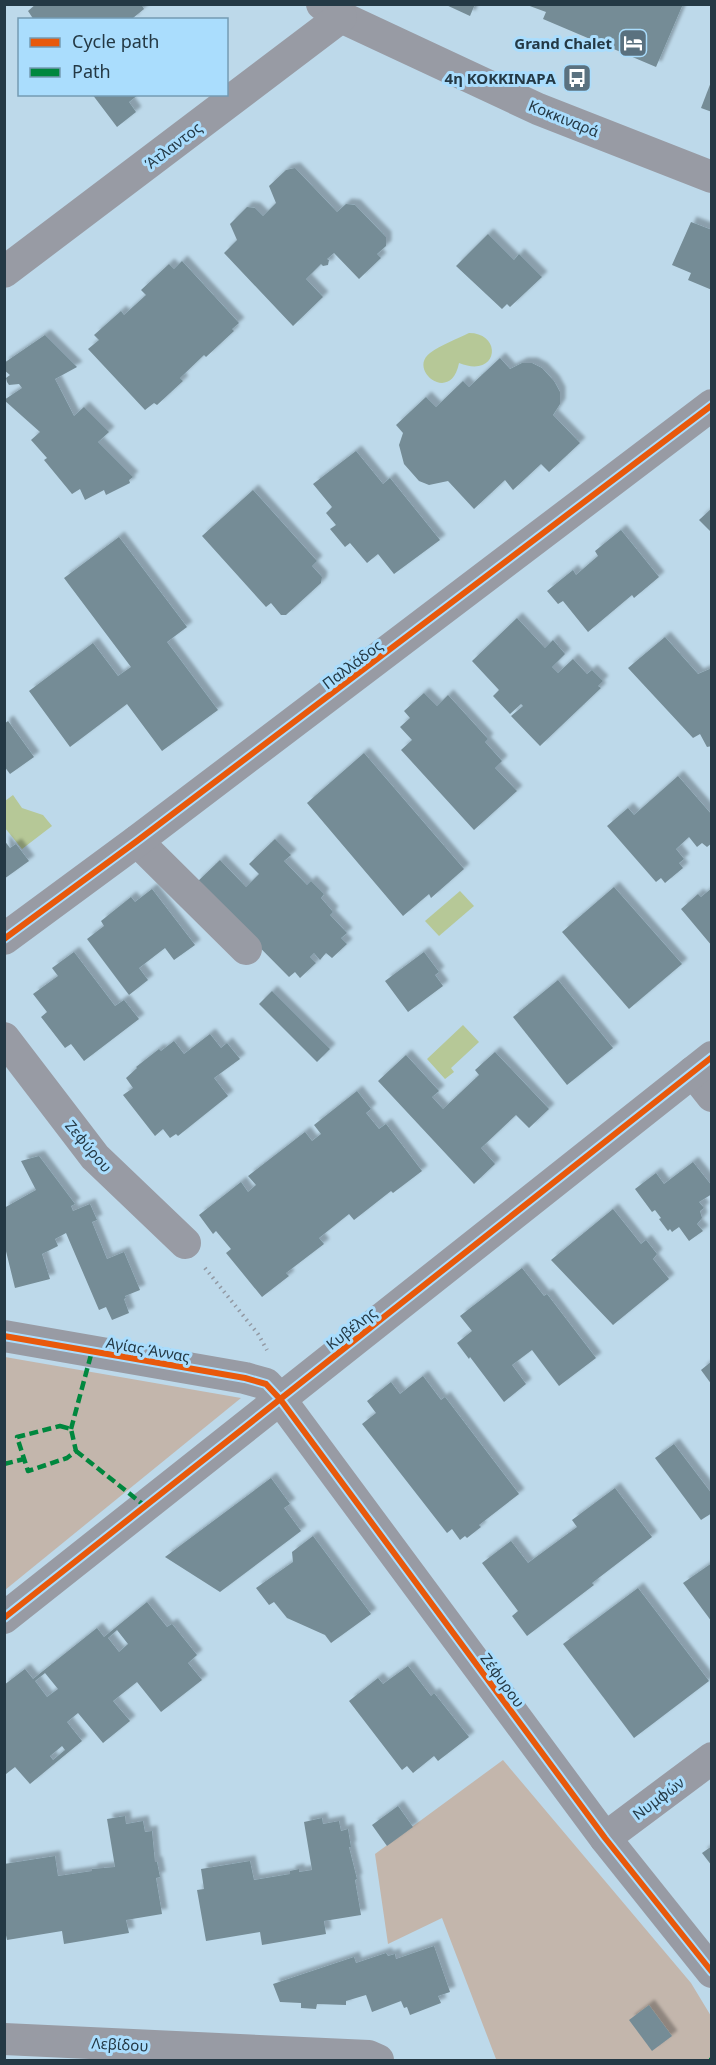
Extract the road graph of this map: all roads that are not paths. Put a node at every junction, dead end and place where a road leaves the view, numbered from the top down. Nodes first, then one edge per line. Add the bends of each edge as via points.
1 (332, 11) edge
2 (228, 94) edge
3 (225, 96) edge
4 (711, 177) edge
5 (4, 272) edge
6 (711, 405) edge
7 (137, 842) junction
8 (4, 939) edge
9 (246, 949) dead end
10 (4, 1038) edge
11 (705, 1075) edge
12 (185, 1243) road end
13 (4, 1336) edge
14 (273, 1392) junction
15 (4, 1618) edge
16 (711, 1758) edge
17 (604, 1838) junction
18 (711, 1972) edge
19 (4, 2039) edge
20 (378, 2061) edge

1 - 2 street, Άτλαντος
1 - 4 street, Κοκκιναρά via 538,109
3 - 5 street, Άτλαντος
6 - 7 street, Παλλάδος
7 - 8 street, Παλλάδος
7 - 9 street
10 - 12 street, Ζεφύρου via 95,1157
11 - 14 street, Κυβέλης
13 - 14 street, Αγίας Άννας via 245,1378
14 - 15 street, Κυβέλης
14 - 17 street, Ζέφυρου
16 - 17 street, Νυμφών
17 - 18 street, Ζέφυρου
19 - 20 street, Λεβίδου via 369,2056

